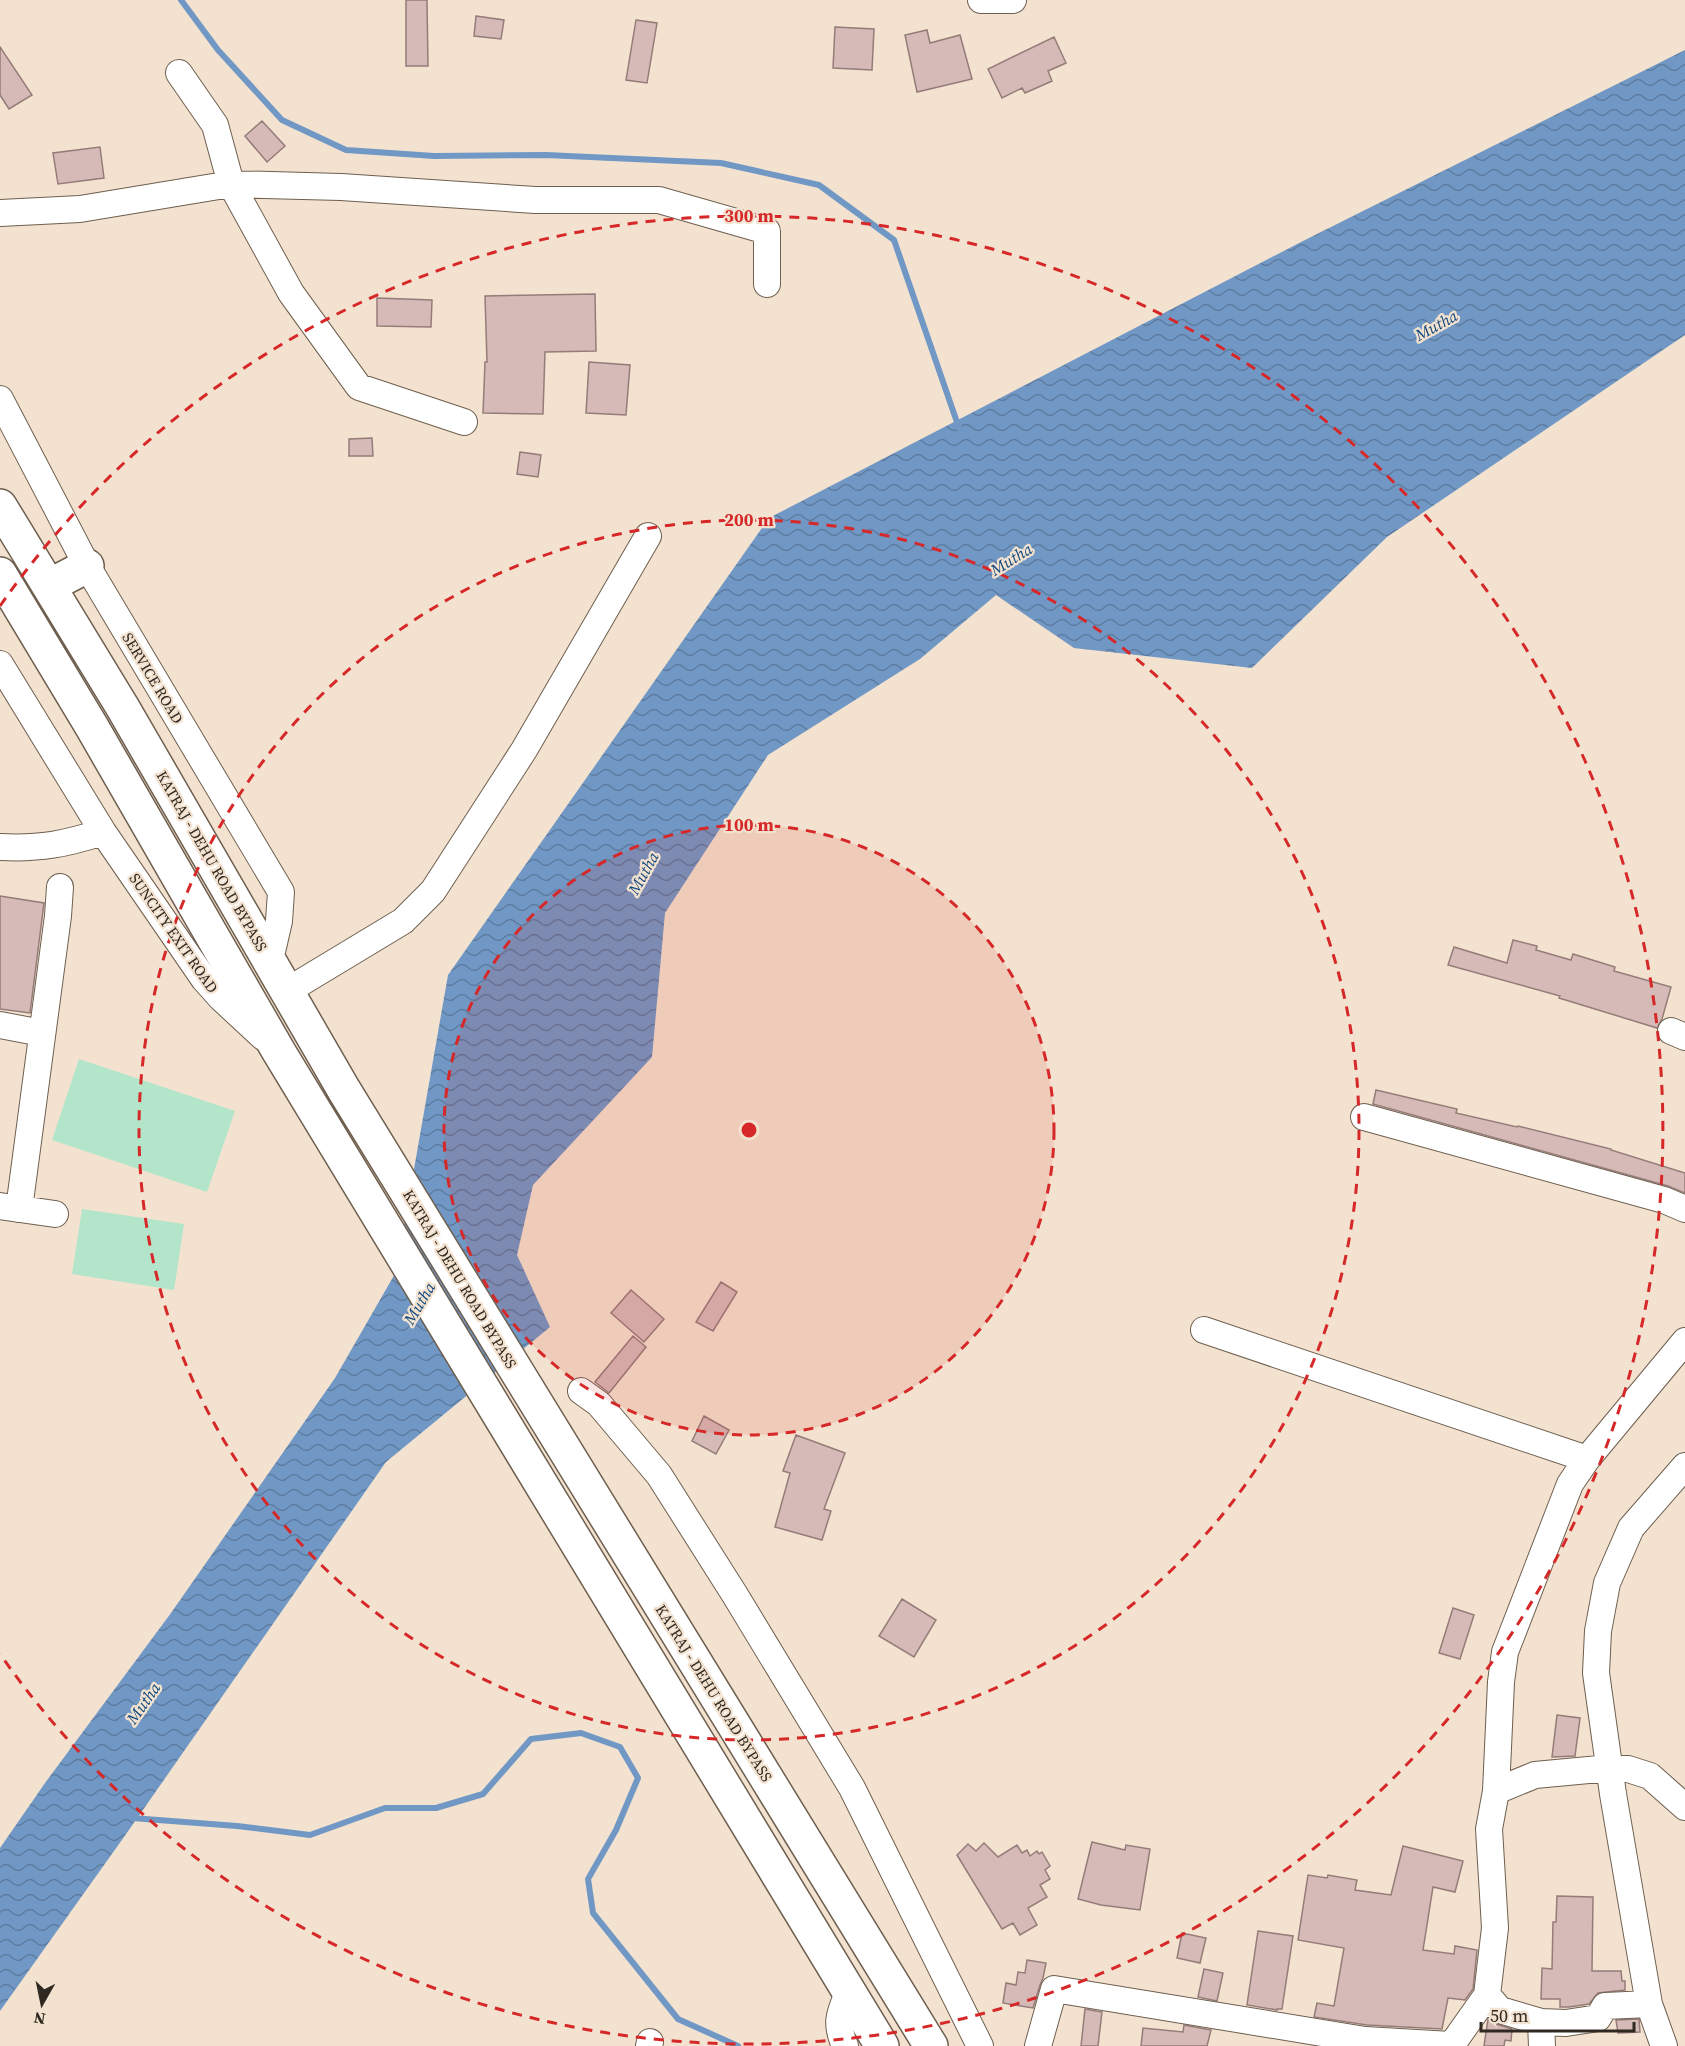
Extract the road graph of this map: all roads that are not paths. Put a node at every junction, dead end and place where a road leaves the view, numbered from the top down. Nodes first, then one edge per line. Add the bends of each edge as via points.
1 (981, 0) edge
2 (1013, 0) edge
3 (179, 73) dead end
4 (231, 184) junction
5 (0, 213) edge
6 (767, 284) dead end
7 (0, 399) edge
8 (464, 422) dead end
9 (0, 506) edge
10 (648, 536) dead end
11 (87, 566) junction
12 (0, 574) edge
13 (49, 586) junction
14 (0, 664) edge
15 (104, 832) junction
16 (0, 847) edge
17 (60, 887) dead end
18 (270, 960) junction
19 (287, 991) junction
20 (0, 1025) edge
21 (42, 1033) junction
22 (279, 1052) junction
23 (1364, 1117) dead end
24 (9, 1207) edge
25 (1685, 1209) edge
26 (55, 1214) dead end
27 (1204, 1330) dead end
28 (1685, 1341) edge
29 (581, 1391) dead end
30 (1587, 1460) junction
31 (1685, 1466) edge
32 (1610, 1768) junction
33 (1496, 1791) junction
34 (1685, 1807) edge
35 (848, 1993) junction
36 (1487, 1995) junction
37 (1649, 2004) junction
38 (1542, 2034) edge
39 (1451, 2045) edge
40 (844, 2046) edge
41 (882, 2046) edge
42 (931, 2046) edge
43 (980, 2046) edge
44 (1038, 2046) edge
45 (1664, 2046) edge

1 - 2 street
3 - 4 street via 215,125
4 - 5 street via 80,209
4 - 6 street via 535,200 659,200 767,231
4 - 8 street via 291,293 359,387
7 - 11 street, SERVICE ROAD
9 - 13 highway, KATRAJ - DEHU ROAD BYPASS
10 - 19 street via 524,750 433,891 403,921
11 - 13 highway
11 - 18 street, SERVICE ROAD via 281,892
12 - 22 highway
13 - 18 highway, KATRAJ - DEHU ROAD BYPASS
14 - 15 street
15 - 16 street via 61,845
15 - 22 street, SUNCITY EXIT ROAD via 204,979
17 - 21 street
18 - 19 highway, KATRAJ - DEHU ROAD BYPASS
19 - 42 highway, KATRAJ - DEHU ROAD BYPASS
20 - 21 street
21 - 24 street
22 - 35 highway
23 - 25 street
24 - 26 street
27 - 30 street
28 - 30 street
29 - 43 street via 599,1404 659,1475 735,1595 852,1788
30 - 33 street via 1570,1484 1504,1652
31 - 32 street via 1631,1528 1607,1583 1598,1631 1596,1673
32 - 33 street via 1535,1775
32 - 34 street via 1650,1776
32 - 37 street
33 - 36 street via 1489,1829 1495,1928
35 - 40 street via 839,2016 838,2030
35 - 41 highway
36 - 38 street via 1500,2010
36 - 39 street
37 - 38 street via 1605,2006 1598,2018 1566,2023
37 - 45 street
39 - 44 street via 1365,2040 1054,1989

